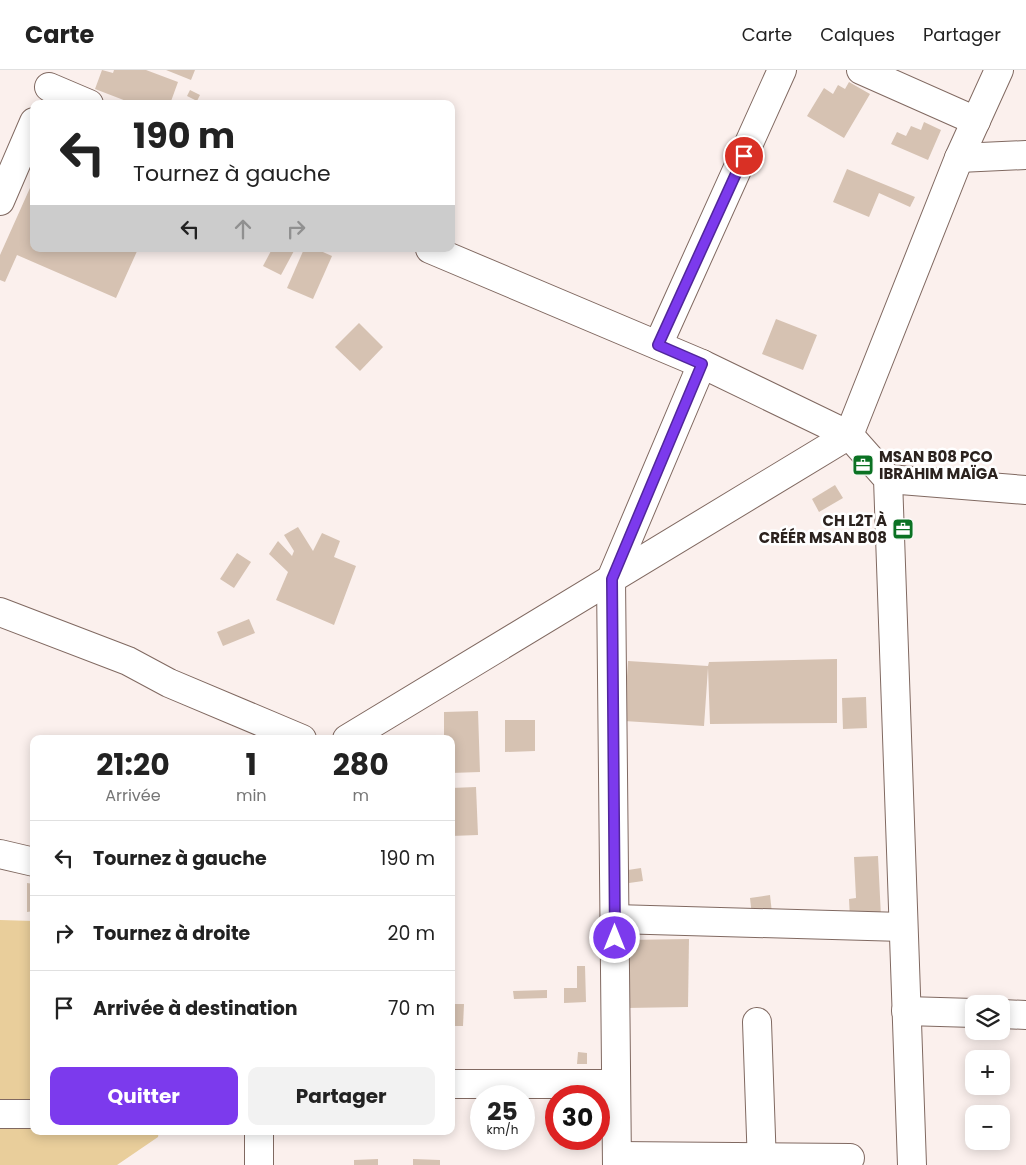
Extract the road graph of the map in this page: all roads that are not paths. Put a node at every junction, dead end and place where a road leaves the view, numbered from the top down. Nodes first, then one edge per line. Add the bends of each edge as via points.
1 (782, 70) edge
2 (861, 70) edge
3 (999, 70) edge
4 (49, 87) edge
5 (80, 100) edge
6 (976, 121) junction
7 (30, 131) edge
8 (1026, 155) edge
9 (959, 158) junction
10 (0, 201) edge
11 (437, 252) edge
12 (658, 345) junction
13 (702, 364) junction
14 (849, 435) junction
15 (888, 479) junction
16 (1026, 490) edge
17 (612, 579) junction
18 (0, 612) edge
19 (292, 735) edge
20 (354, 735) edge
21 (0, 854) edge
22 (30, 861) edge
23 (615, 920) junction
24 (903, 927) junction
25 (906, 1010) junction
26 (965, 1013) edge
27 (1010, 1014) edge
28 (1026, 1015) edge
29 (757, 1022) dead end
30 (455, 1084) edge
31 (616, 1084) junction
32 (0, 1114) edge
33 (30, 1114) edge
34 (259, 1135) edge
35 (850, 1158) dead end
36 (617, 1161) edge
37 (762, 1161) edge
38 (260, 1165) edge
39 (912, 1165) edge

1 - 12 street
2 - 6 street
3 - 6 street
4 - 5 street
6 - 9 street
7 - 10 street
8 - 9 street
9 - 14 street
11 - 12 street
12 - 13 street
13 - 14 street
13 - 17 street
14 - 15 street
14 - 17 street
15 - 16 street
15 - 24 street
17 - 20 street
17 - 23 street
18 - 19 street via 128,661 169,683
21 - 22 street
23 - 24 street
23 - 31 street
24 - 25 street
25 - 26 street
25 - 39 street
27 - 28 street
29 - 37 street
30 - 31 street
31 - 36 street
32 - 33 street
34 - 38 street
35 - 37 street
36 - 37 street

